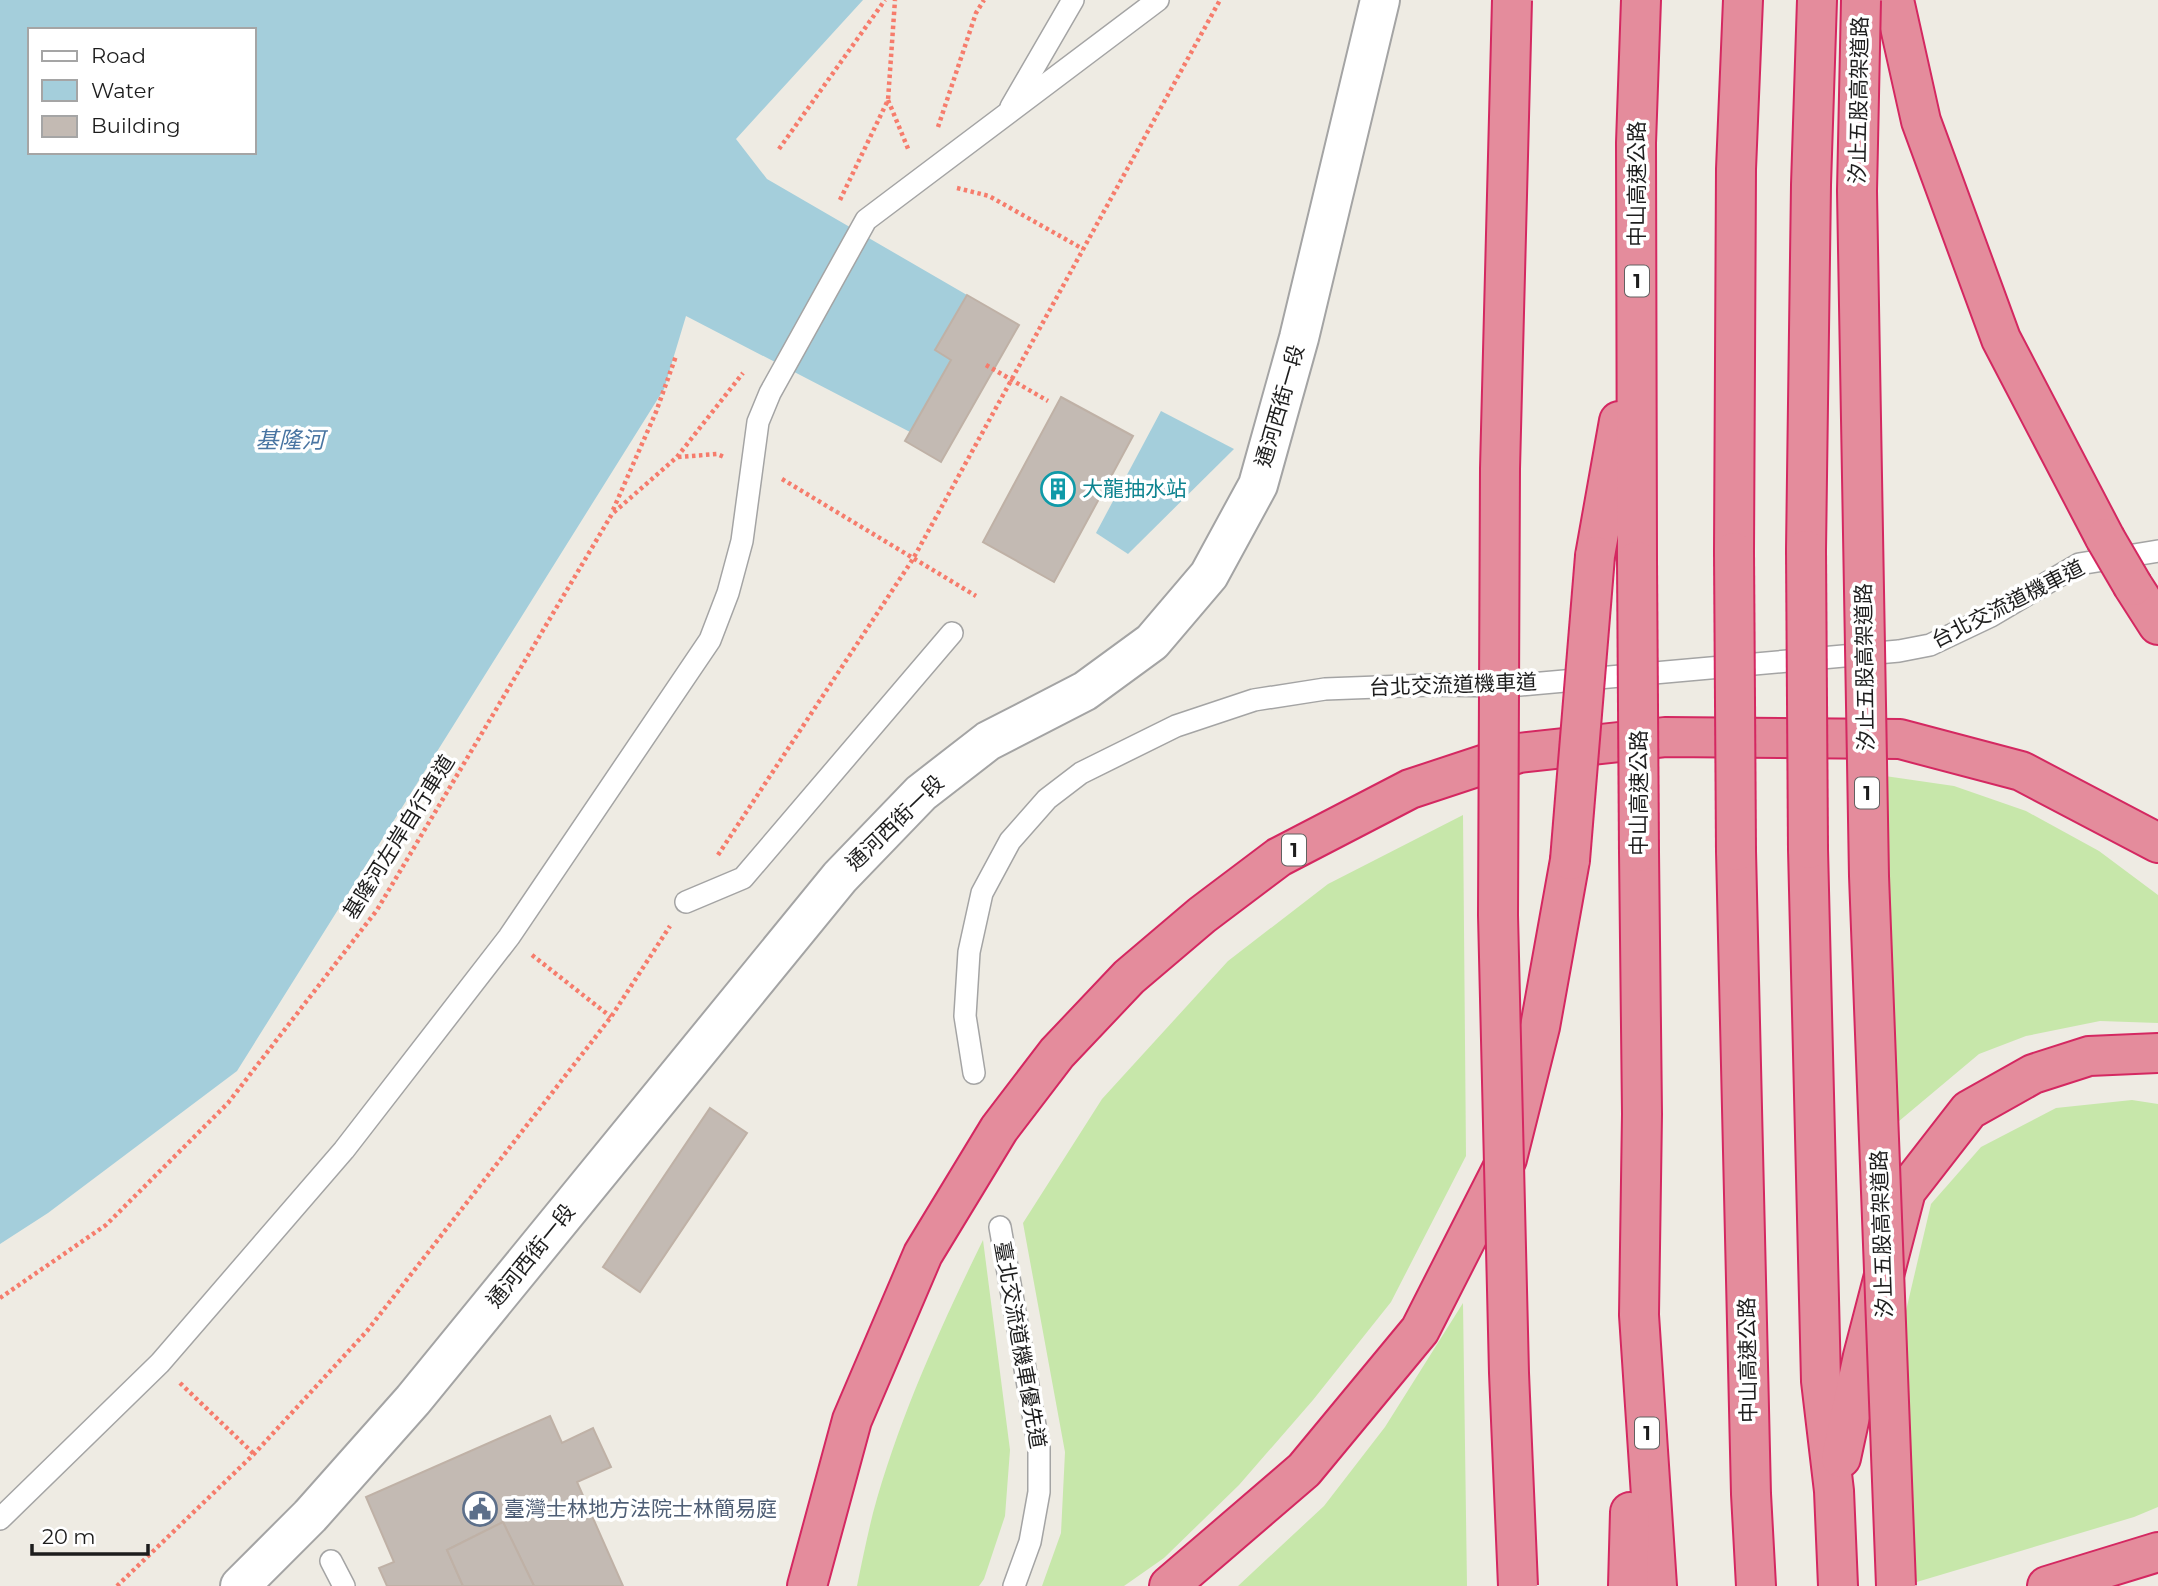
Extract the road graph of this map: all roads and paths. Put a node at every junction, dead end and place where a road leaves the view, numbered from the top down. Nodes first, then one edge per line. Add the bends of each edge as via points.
1 (885, 0) edge
2 (895, 0) edge
3 (984, 0) edge
4 (1073, 0) edge
5 (1158, 0) edge
6 (1220, 0) edge
7 (1380, 0) edge
8 (1511, 0) edge
9 (1641, 0) edge
10 (1743, 0) edge
11 (1817, 0) edge
12 (1860, 0) edge
13 (1894, 0) edge
14 (1007, 115) junction
15 (779, 149) dead end
16 (921, 179) junction
17 (989, 196) dead end
18 (837, 207) dead end
19 (1083, 249) junction
20 (1637, 323) junction
21 (676, 356) dead end
22 (986, 365) dead end
23 (741, 377) dead end
24 (1011, 379) junction
25 (1048, 401) dead end
26 (825, 504) dead end
27 (612, 514) junction
28 (2158, 551) edge
29 (913, 559) junction
30 (976, 596) dead end
31 (2158, 625) edge
32 (952, 633) dead end
33 (2158, 843) edge
34 (686, 902) junction
35 (509, 937) junction
36 (611, 1017) junction
37 (2158, 1053) edge
38 (974, 1073) dead end
39 (1000, 1227) dead end
40 (0, 1298) edge
41 (160, 1363) junction
42 (254, 1454) junction
43 (1834, 1491) junction
44 (0, 1519) edge
45 (2158, 1552) edge
46 (331, 1561) dead end
47 (1642, 1569) edge
48 (117, 1586) edge
49 (240, 1586) edge
50 (344, 1586) edge
51 (807, 1586) edge
52 (1014, 1586) edge
53 (1169, 1586) edge
54 (1518, 1586) edge
55 (1756, 1586) edge
56 (1838, 1586) edge
57 (1896, 1586) edge
58 (2047, 1586) edge

1 - 15 path
2 - 18 path via 888,100
3 - 16 path
4 - 14 lane
5 - 14 lane
6 - 19 path
7 - 49 street, 通河西街一段 via 1299,338 1258,485 1209,575 1152,642 1084,691 988,741 903,811 840,877 413,1400 310,1516
8 - 54 highway, bridge via 1500,469 1497,915
9 - 20 highway, 中山高速公路 / 1
10 - 55 highway, 中山高速公路, bridge via 1736,169 1736,851
11 - 43 highway, bridge via 1806,551 1808,849 1821,1381
12 - 57 highway, 汐止五股高架道路 / 1, bridge via 1857,191 1869,876
13 - 31 highway, bridge via 1921,121 2001,339 2105,538
14 - 16 lane
16 - 35 lane via 866,220 770,393 758,422 742,541 710,640
17 - 19 path
19 - 24 path
20 - 47 highway, 中山高速公路 / 1, bridge
20 - 53 highway, bridge via 1595,556 1570,860 1540,1027 1507,1159 1420,1331 1304,1470
21 - 27 path
22 - 24 path
23 - 27 path, 基隆河左岸自行車道 via 677,457
24 - 25 path
24 - 29 path
26 - 29 path
27 - 40 path, 基隆河左岸自行車道 via 377,910 229,1103 106,1225
28 - 38 lane, 台北交流道機車道 via 2079,564 1992,616 1930,645 1899,651 1509,687 1325,688 1254,700 1176,726 1081,772 1047,799 1010,841 982,893 969,952 965,1016
29 - 30 path
29 - 34 path
32 - 34 lane via 743,878
33 - 51 highway, 1 via 2021,771 1900,739 1665,737 1519,753 1410,789 1279,858 1129,977 1057,1053 999,1129 923,1254 852,1420
34 - 36 path
35 - 36 path
35 - 41 lane via 344,1150
36 - 42 path via 367,1331
37 - 43 highway via 2089,1056 2033,1073 1969,1110 1906,1191
39 - 52 lane, 臺北交流道機車優先道 via 1040,1448 1039,1492 1030,1542
41 - 42 path
41 - 44 lane
42 - 48 path
43 - 56 highway
45 - 58 highway
46 - 50 lane

